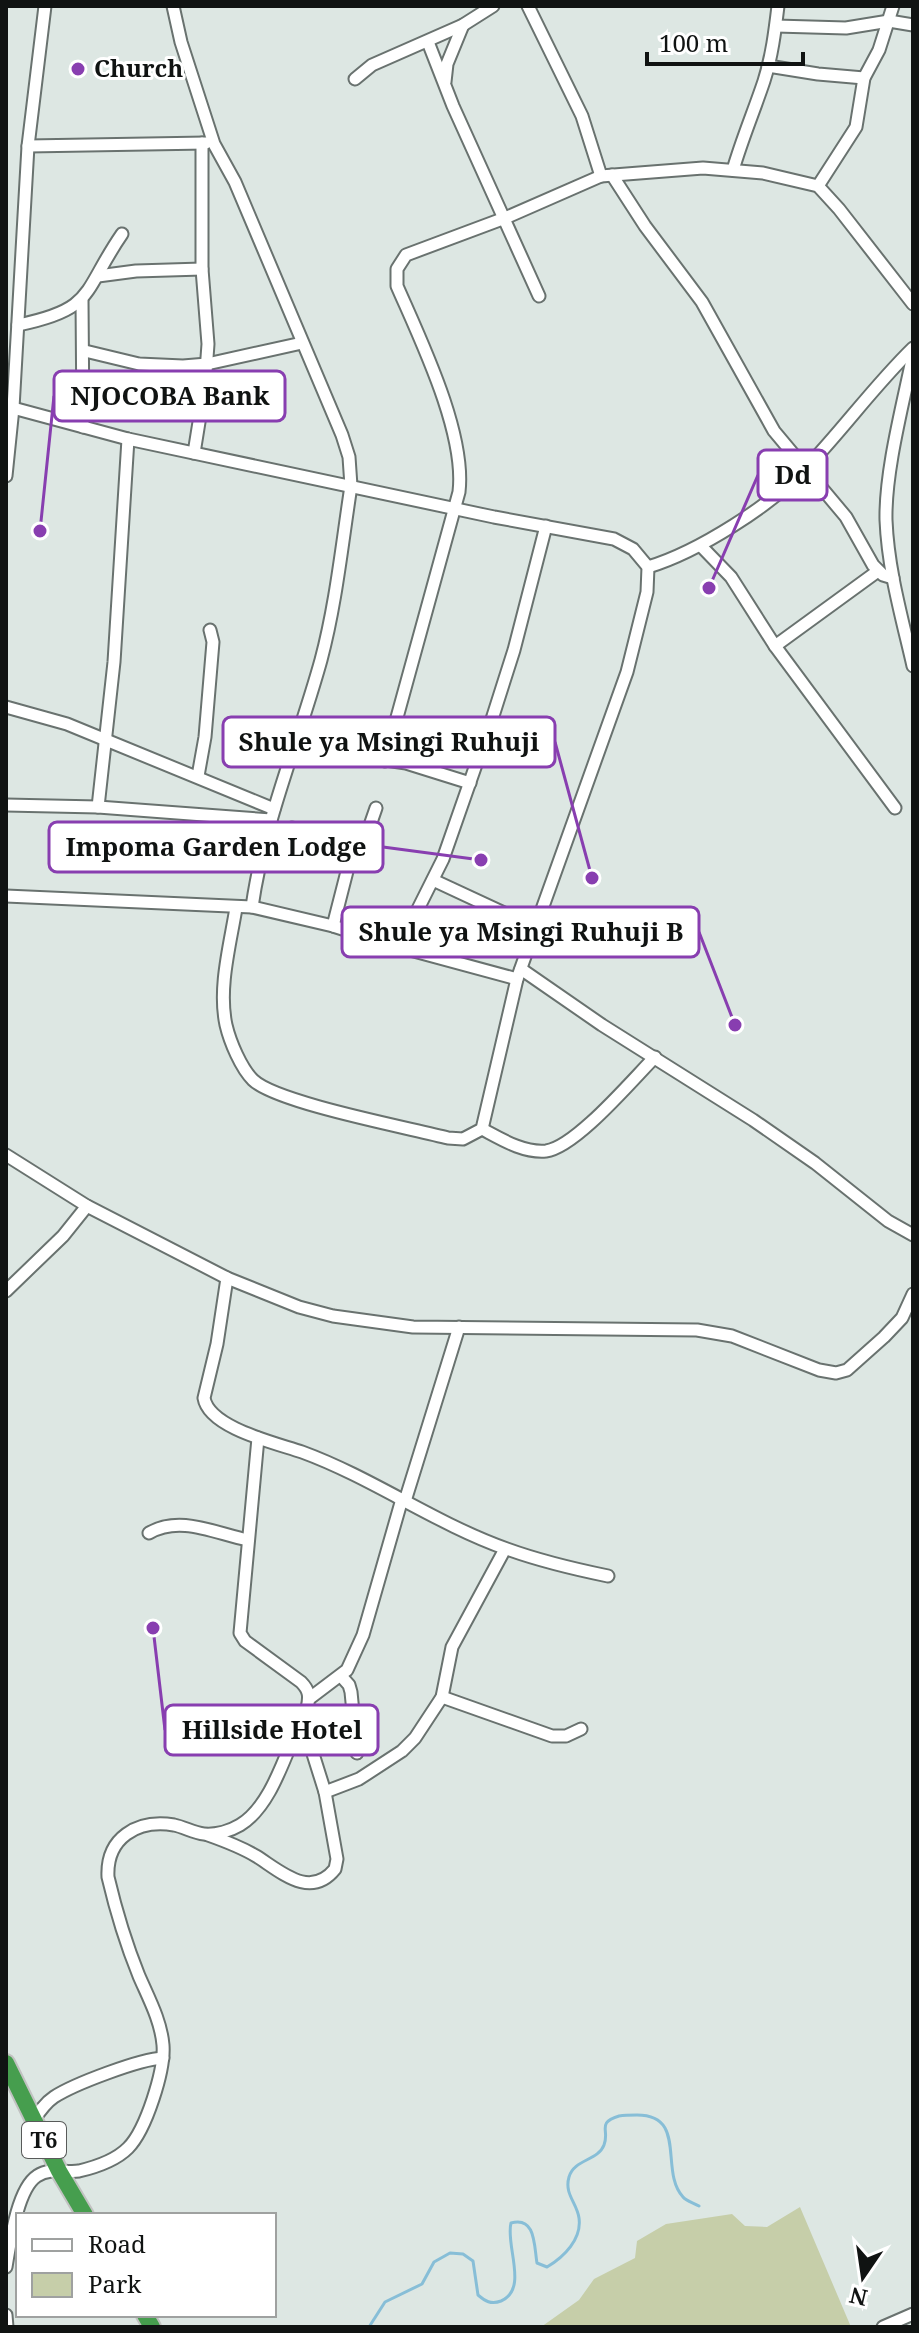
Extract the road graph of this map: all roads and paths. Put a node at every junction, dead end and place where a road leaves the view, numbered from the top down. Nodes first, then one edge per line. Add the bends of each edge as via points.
1 (45, 6) edge
2 (173, 6) edge
3 (493, 6) edge
4 (528, 6) edge
5 (778, 6) edge
6 (893, 6) edge
7 (889, 21) junction
8 (463, 25) junction
9 (913, 25) edge
10 (776, 26) junction
11 (428, 42) junction
12 (768, 66) junction
13 (864, 78) junction
14 (355, 79) dead end
15 (445, 87) junction
16 (208, 144) junction
17 (28, 146) junction
18 (733, 170) junction
19 (607, 175) junction
20 (818, 186) junction
21 (505, 218) junction
22 (122, 234) dead end
23 (202, 269) junction
24 (98, 276) junction
25 (539, 296) dead end
26 (82, 300) junction
27 (913, 304) edge
28 (18, 325) junction
29 (11, 342) edge
30 (302, 343) junction
31 (913, 348) edge
32 (85, 351) junction
33 (913, 355) edge
34 (207, 364) junction
35 (13, 408) junction
36 (913, 412) edge
37 (900, 416) junction
38 (83, 427) junction
39 (128, 439) junction
40 (194, 453) junction
41 (7, 460) edge
42 (806, 469) junction
43 (6, 476) edge
44 (351, 486) junction
45 (455, 507) junction
46 (546, 526) junction
47 (701, 546) junction
48 (648, 567) junction
49 (878, 571) junction
50 (893, 578) junction
51 (210, 630) dead end
52 (909, 630) edge
53 (775, 646) junction
54 (913, 666) edge
55 (6, 707) edge
56 (105, 739) junction
57 (296, 741) junction
58 (385, 761) junction
59 (198, 776) junction
60 (470, 783) junction
61 (6, 805) edge
62 (98, 807) junction
63 (376, 808) dead end
64 (895, 808) dead end
65 (272, 815) junction
66 (292, 828) dead end
67 (354, 844) junction
68 (433, 880) junction
69 (6, 896) edge
70 (252, 907) junction
71 (236, 908) junction
72 (333, 926) junction
73 (536, 928) junction
74 (399, 947) junction
75 (519, 974) junction
76 (655, 1057) junction
77 (482, 1129) junction
78 (6, 1155) edge
79 (87, 1206) junction
80 (913, 1235) edge
81 (227, 1278) junction
82 (6, 1291) edge
83 (913, 1294) edge
84 (459, 1327) junction
85 (258, 1438) junction
86 (404, 1500) junction
87 (149, 1533) dead end
88 (248, 1540) junction
89 (505, 1549) junction
90 (608, 1576) dead end
91 (341, 1676) junction
92 (442, 1697) junction
93 (310, 1698) junction
94 (302, 1718) junction
95 (581, 1729) dead end
96 (357, 1753) dead end
97 (325, 1792) junction
98 (204, 1834) junction
99 (163, 2058) junction
100 (6, 2063) edge
101 (33, 2121) junction
102 (59, 2171) junction
103 (18, 2213) edge
104 (84, 2213) edge
105 (16, 2221) edge
106 (6, 2267) edge
107 (913, 2314) edge
108 (6, 2315) edge
109 (7, 2327) edge
110 (883, 2327) edge

1 - 17 street
2 - 16 street
3 - 8 street
4 - 19 street
5 - 10 street
6 - 7 street
7 - 9 street
7 - 10 street via 833,28
7 - 13 street
8 - 11 street
8 - 15 street via 447,64
10 - 12 street
11 - 14 street via 372,65
11 - 15 street
12 - 13 street
12 - 18 street
13 - 20 street via 856,127
15 - 21 street
16 - 17 street
16 - 23 street
16 - 30 street via 235,182
17 - 28 street
18 - 19 street
18 - 20 street
19 - 21 street
19 - 42 street via 702,302 763,414
20 - 27 street
21 - 25 street
21 - 45 street via 423,246 406,255 397,269 397,286 454,441 461,475
22 - 24 street
23 - 24 street
23 - 34 street
24 - 26 street
26 - 28 street via 49,318
26 - 32 street
28 - 29 street
29 - 35 street
30 - 34 street
30 - 44 street via 346,446
31 - 42 street
32 - 34 street via 139,364
32 - 38 street
33 - 37 street
34 - 40 street
35 - 38 street
35 - 41 street
36 - 37 street
37 - 50 street via 887,499
38 - 39 street
39 - 40 street
39 - 56 street
40 - 44 street
41 - 43 street
42 - 47 street
42 - 49 street via 846,517
44 - 45 street
44 - 57 street via 329,630
45 - 46 street
45 - 58 street
46 - 48 street via 614,539 633,549
46 - 60 street via 514,650
47 - 48 street
47 - 53 street via 731,577
48 - 73 street via 627,672
49 - 50 street
49 - 53 street
50 - 52 street
51 - 59 street via 207,723
52 - 54 street
53 - 64 street
55 - 56 street
56 - 59 street
56 - 62 street
57 - 58 street
57 - 65 street
58 - 60 street
59 - 65 street
60 - 68 street
61 - 62 street
62 - 65 street
63 - 67 street via 367,834
65 - 70 street
66 - 67 street
67 - 72 street
68 - 73 street
68 - 74 street
69 - 71 street
70 - 71 street
70 - 72 street
71 - 77 street via 226,1023 252,1079 292,1098 448,1138 463,1139
72 - 74 street
73 - 75 street
74 - 75 street
75 - 76 street
75 - 77 street
76 - 77 street via 560,1147 527,1149
76 - 80 street via 781,1139
78 - 79 street
79 - 81 street
79 - 82 street
81 - 84 street via 333,1316 413,1327
81 - 85 street via 205,1407
83 - 84 street via 902,1318 884,1337 847,1370 836,1373 732,1336 697,1330
84 - 86 street
85 - 86 street via 340,1467
85 - 88 street
86 - 89 street
86 - 91 street via 363,1635
87 - 88 street via 177,1524
88 - 93 street via 240,1633 301,1682
89 - 90 street
89 - 92 street via 452,1647
91 - 93 street
91 - 96 street via 351,1692
92 - 95 street via 552,1736
92 - 97 street via 402,1751 359,1779
93 - 94 street
94 - 97 street
94 - 98 street via 258,1808 241,1824
97 - 98 street via 337,1859 335,1869 320,1881 286,1878 257,1857
98 - 99 street via 173,1825 146,1826 118,1839 107,1866 130,1953 155,2011
99 - 101 street via 65,2091
99 - 102 street via 127,2149 107,2163
100 - 101 highway, T6
101 - 102 highway, T6
102 - 103 street via 35,2177
102 - 104 highway, T6
105 - 106 street
107 - 110 street
108 - 109 street

